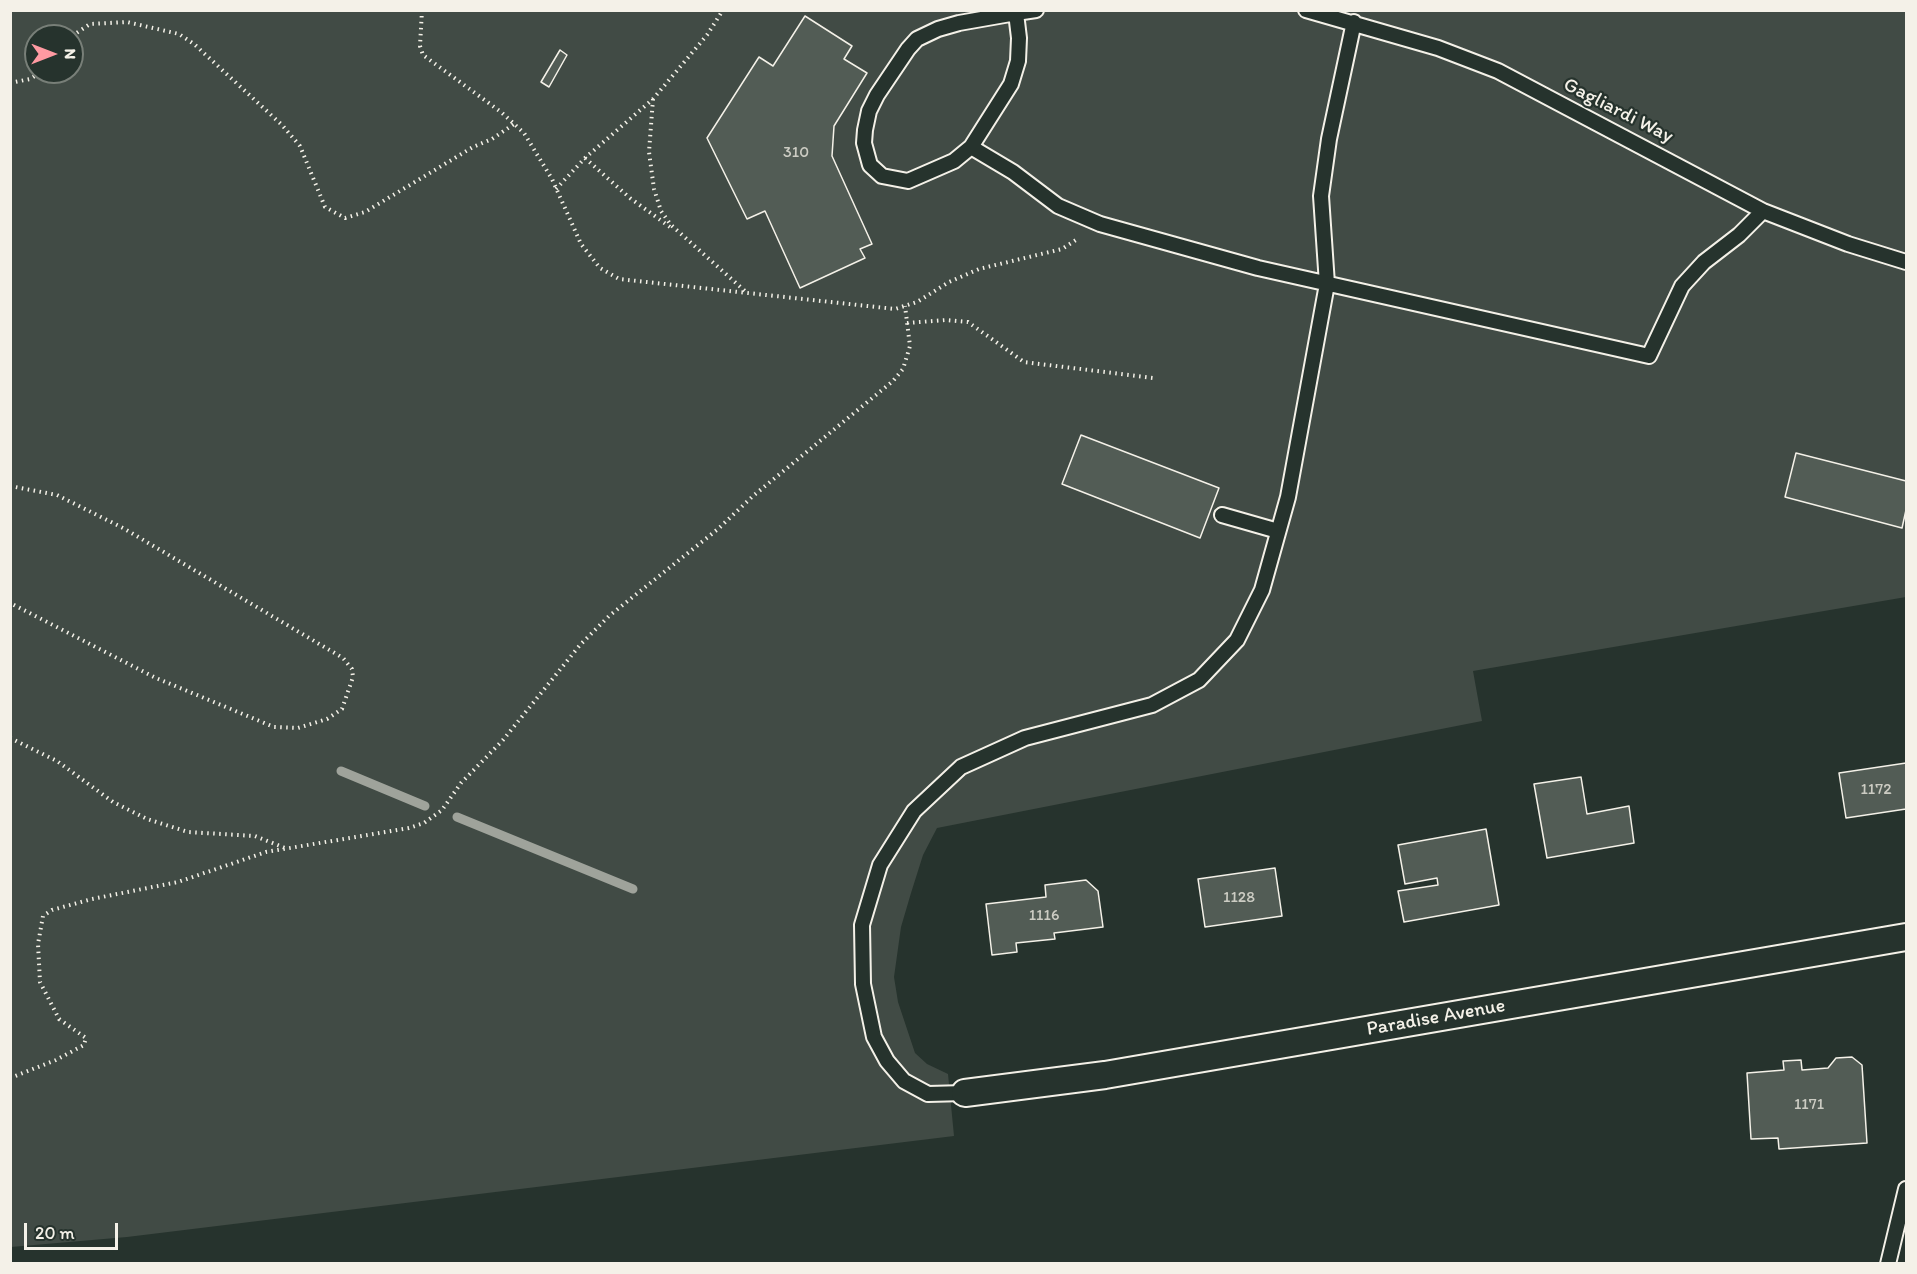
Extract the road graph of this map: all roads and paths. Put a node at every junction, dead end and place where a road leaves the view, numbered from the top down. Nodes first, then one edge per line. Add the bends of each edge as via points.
1 (422, 10) edge
2 (723, 10) edge
3 (1036, 10) edge
4 (1306, 10) edge
5 (1015, 12) edge
6 (1354, 22) junction
7 (84, 28) edge
8 (653, 99) junction
9 (514, 124) junction
10 (971, 147) junction
11 (585, 158) junction
12 (556, 189) junction
13 (1763, 211) junction
14 (1100, 224) junction
15 (688, 239) junction
16 (1906, 262) edge
17 (1328, 284) junction
18 (745, 291) junction
19 (905, 306) junction
20 (907, 323) junction
21 (1153, 378) dead end
22 (10, 486) edge
23 (1222, 515) dead end
24 (1278, 531) junction
25 (10, 603) edge
26 (10, 738) edge
27 (285, 848) junction
28 (1906, 937) edge
29 (10, 1078) edge
30 (965, 1093) joint
31 (1906, 1189) edge
32 (1888, 1263) edge

1 - 9 path via 423,55
2 - 8 path
3 - 5 lane
4 - 6 lane, Gagliardi Way
5 - 10 lane via 1018,61 1011,84
5 - 10 lane via 938,29 917,39 869,111 864,143 870,165 894,181 908,181 954,161
6 - 13 lane, Gagliardi Way via 1498,71
6 - 17 lane via 1321,196
7 - 9 path via 90,24 127,22 179,34 194,44 294,139 325,207 345,218 365,212
8 - 11 path
8 - 15 path via 649,152 654,189 661,211
9 - 12 path
10 - 14 lane via 1058,206
11 - 12 path
11 - 15 path via 654,217
12 - 18 path via 581,244 600,267 619,279
13 - 16 lane, Gagliardi Way
13 - 17 lane via 1682,286 1649,356
14 - 17 lane
14 - 19 path via 1062,249 979,270
15 - 18 path
17 - 24 lane via 1288,497
18 - 19 path via 895,309
19 - 20 path
20 - 21 path via 968,322 1024,362
20 - 27 path via 907,359 893,381 609,616 580,645 503,741 461,783 442,810 409,828
22 - 25 path via 57,495 123,528 342,658 352,669 353,677 342,709 327,719 298,728 274,727 156,678
23 - 24 lane
24 - 30 lane via 1262,590 1237,640 1199,680 1152,705 1025,738 961,767 914,811 880,865 862,925 863,984 874,1038 904,1081 928,1094
26 - 27 path via 57,761 114,802 147,819 188,832 255,836
27 - 29 path via 178,882 52,910 43,916 38,944 40,982 59,1019 86,1038 84,1045 56,1060
28 - 30 street, Paradise Avenue via 1105,1075
31 - 32 lane

